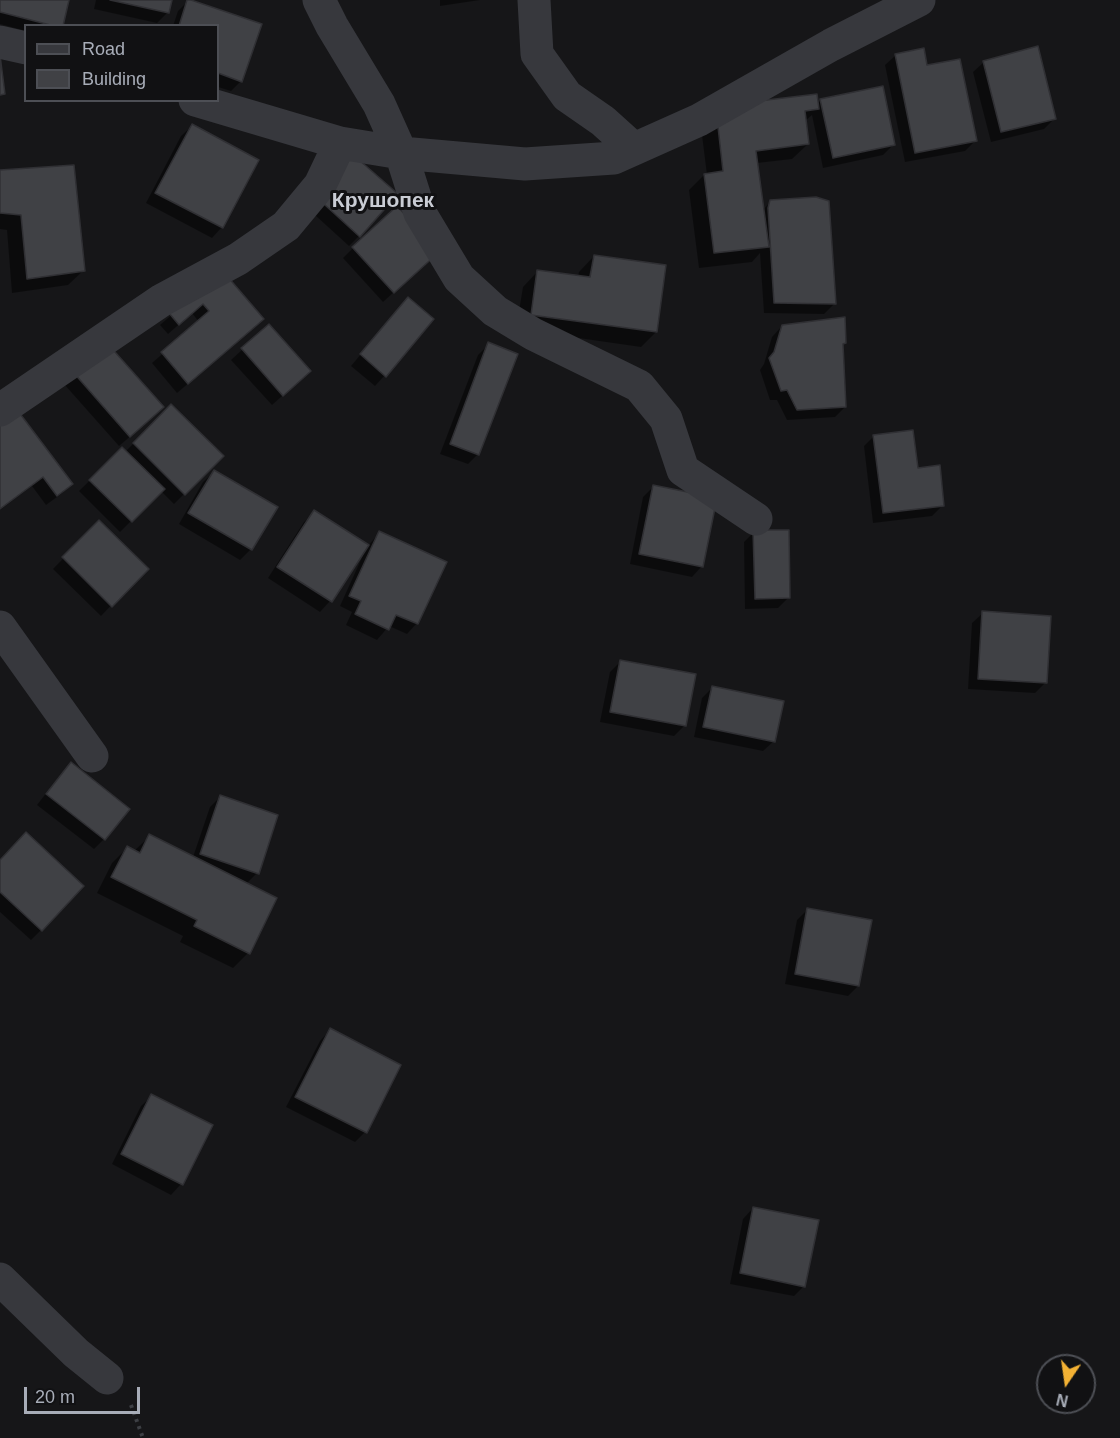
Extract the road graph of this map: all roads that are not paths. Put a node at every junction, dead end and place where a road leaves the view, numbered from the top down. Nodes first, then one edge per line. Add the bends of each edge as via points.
1 (320, 0) edge
2 (534, 0) edge
3 (919, 0) edge
4 (0, 42) edge
5 (24, 48) edge
6 (202, 102) edge
7 (340, 143) junction
8 (634, 149) junction
9 (401, 153) junction
10 (0, 410) edge
11 (756, 519) dead end
12 (0, 627) edge
13 (92, 756) dead end
14 (0, 1279) edge
15 (107, 1378) dead end

1 - 9 street
2 - 8 street via 537,54 567,96
3 - 8 street via 699,120
4 - 5 street
6 - 7 street
7 - 9 street
7 - 10 street via 320,185 286,226 237,259 162,300
8 - 9 street via 614,158 525,164
9 - 11 street via 420,213 459,278 495,311 639,387 666,419 683,470
12 - 13 street
14 - 15 street

